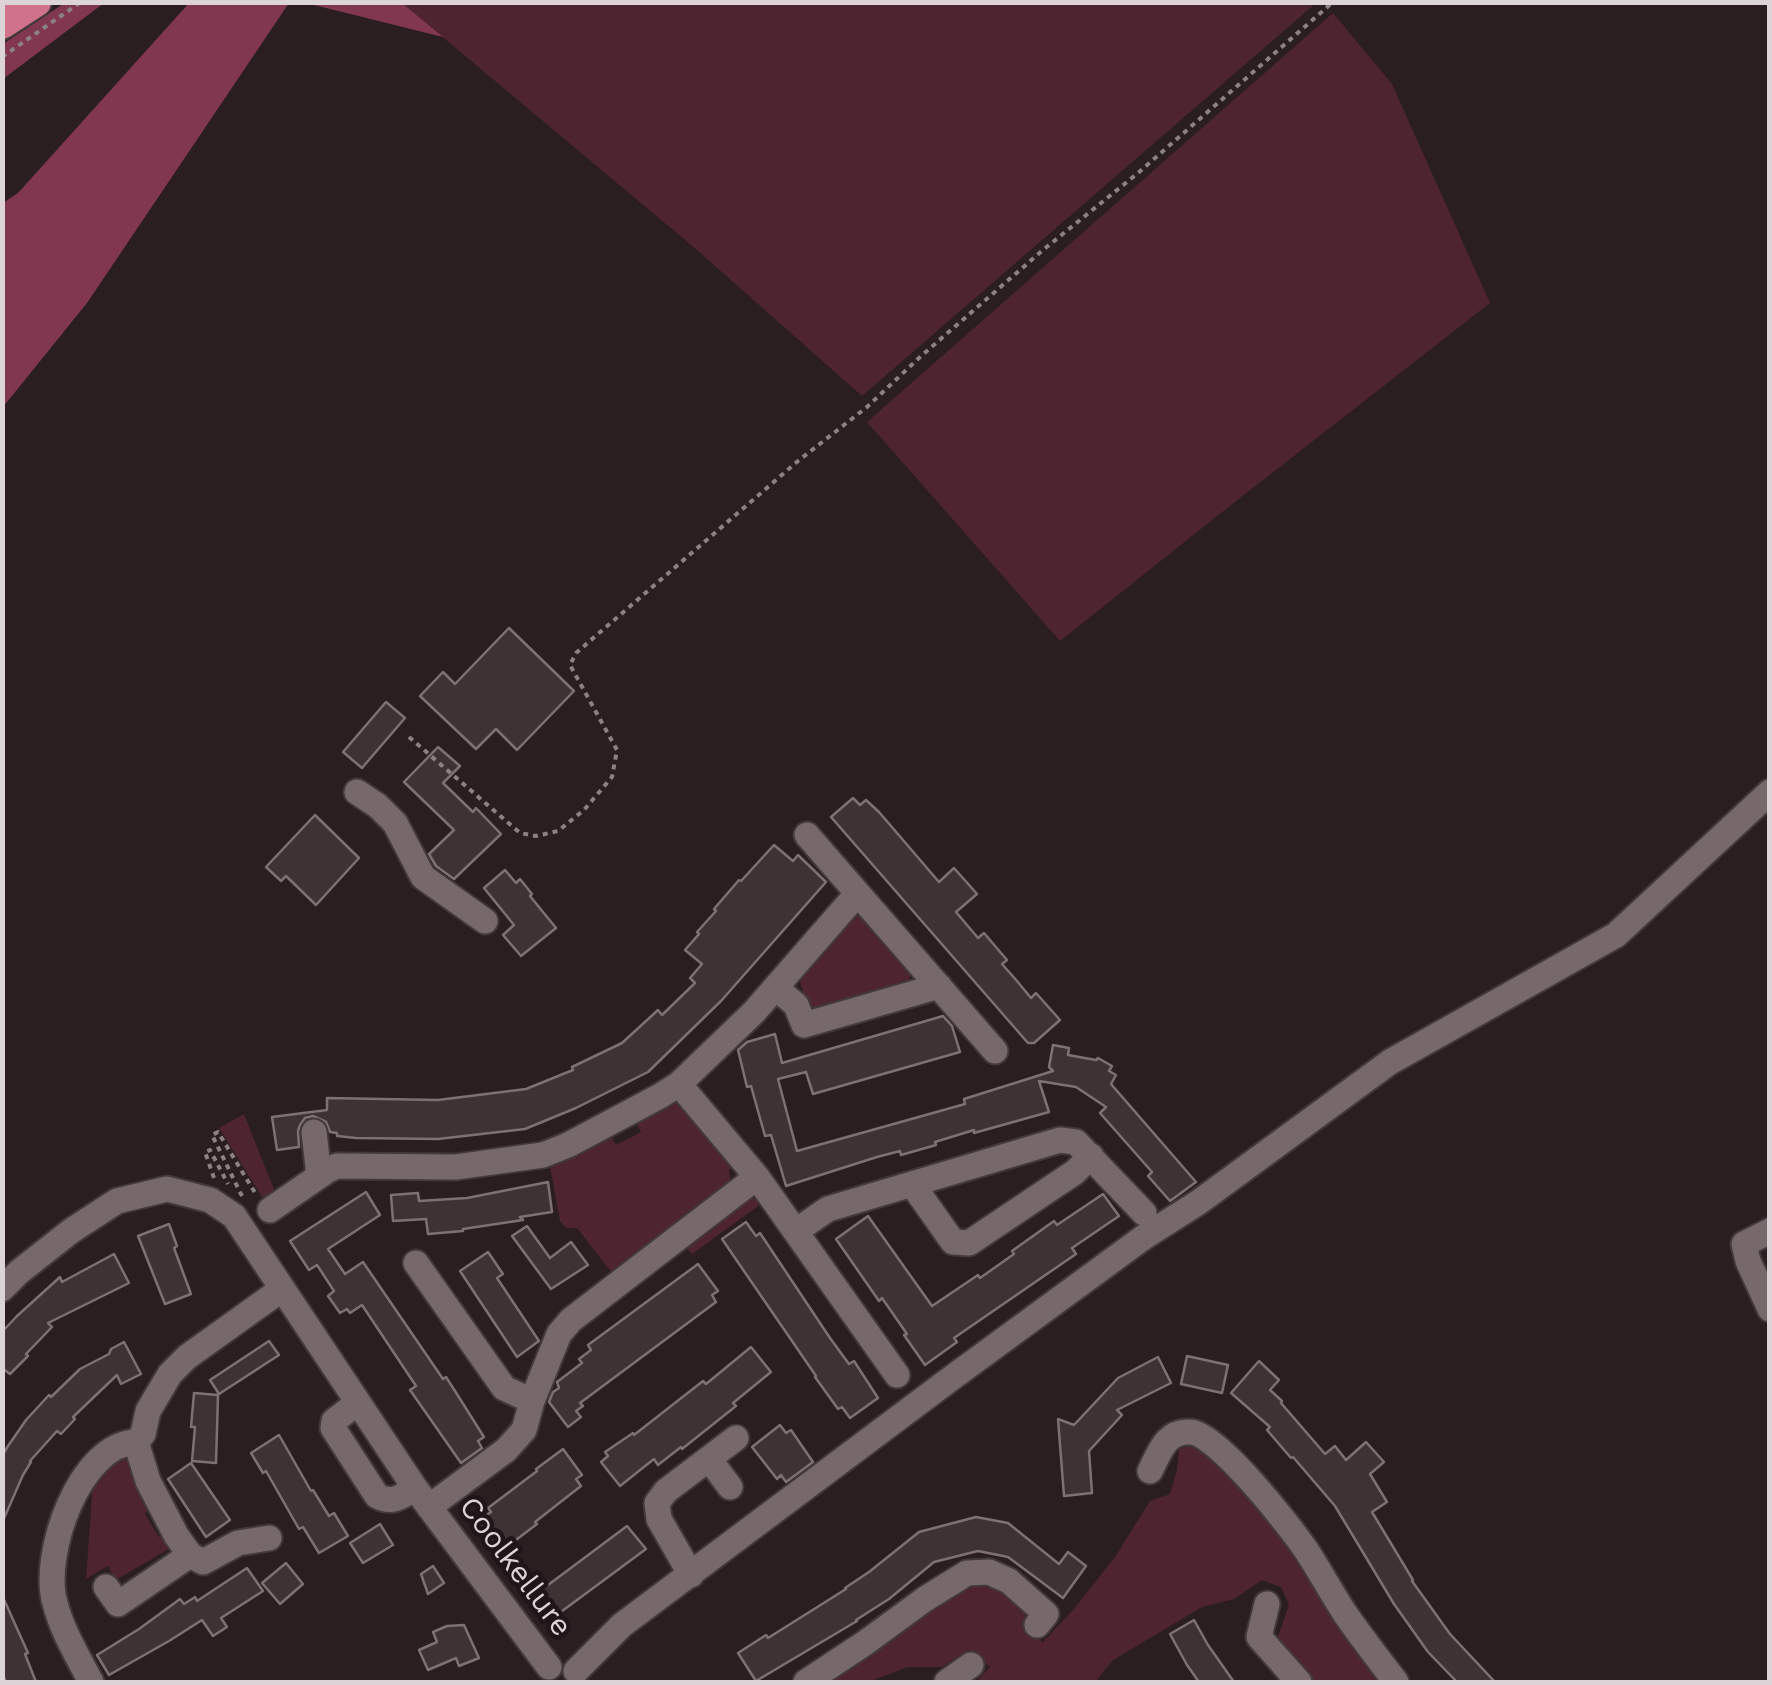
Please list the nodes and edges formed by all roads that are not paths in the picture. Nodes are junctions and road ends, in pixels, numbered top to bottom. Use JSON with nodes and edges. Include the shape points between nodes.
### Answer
{"nodes":[{"id":1,"x":36,"y":2,"type":"edge"},
{"id":2,"x":2,"y":24,"type":"edge"},
{"id":3,"x":357,"y":792,"type":"dead end"},
{"id":4,"x":1770,"y":792,"type":"edge"},
{"id":5,"x":806,"y":835,"type":"dead end"},
{"id":6,"x":857,"y":894,"type":"junction"},
{"id":7,"x":486,"y":921,"type":"dead end"},
{"id":8,"x":939,"y":986,"type":"junction"},
{"id":9,"x":776,"y":988,"type":"junction"},
{"id":10,"x":995,"y":1051,"type":"dead end"},
{"id":11,"x":679,"y":1084,"type":"junction"},
{"id":12,"x":314,"y":1132,"type":"dead end"},
{"id":13,"x":1091,"y":1156,"type":"junction"},
{"id":14,"x":319,"y":1176,"type":"junction"},
{"id":15,"x":757,"y":1177,"type":"junction"},
{"id":16,"x":912,"y":1184,"type":"junction"},
{"id":17,"x":266,"y":1207,"type":"road end"},
{"id":18,"x":1144,"y":1214,"type":"dead end"},
{"id":19,"x":796,"y":1230,"type":"junction"},
{"id":20,"x":1770,"y":1231,"type":"edge"},
{"id":21,"x":416,"y":1263,"type":"dead end"},
{"id":22,"x":2,"y":1289,"type":"edge"},
{"id":23,"x":282,"y":1289,"type":"junction"},
{"id":24,"x":1770,"y":1309,"type":"edge"},
{"id":25,"x":897,"y":1375,"type":"dead end"},
{"id":26,"x":532,"y":1401,"type":"junction"},
{"id":27,"x":357,"y":1403,"type":"junction"},
{"id":28,"x":736,"y":1438,"type":"dead end"},
{"id":29,"x":136,"y":1442,"type":"junction"},
{"id":30,"x":708,"y":1459,"type":"junction"},
{"id":31,"x":1150,"y":1472,"type":"dead end"},
{"id":32,"x":730,"y":1487,"type":"dead end"},
{"id":33,"x":422,"y":1497,"type":"junction"},
{"id":34,"x":269,"y":1538,"type":"dead end"},
{"id":35,"x":190,"y":1555,"type":"junction"},
{"id":36,"x":691,"y":1576,"type":"junction"},
{"id":37,"x":106,"y":1588,"type":"dead end"},
{"id":38,"x":1267,"y":1604,"type":"dead end"},
{"id":39,"x":1037,"y":1625,"type":"dead end"},
{"id":40,"x":971,"y":1665,"type":"dead end"},
{"id":41,"x":544,"y":1675,"type":"edge"},
{"id":42,"x":578,"y":1677,"type":"edge"},
{"id":43,"x":91,"y":1682,"type":"edge"},
{"id":44,"x":806,"y":1682,"type":"edge"},
{"id":45,"x":947,"y":1682,"type":"edge"},
{"id":46,"x":1299,"y":1682,"type":"edge"},
{"id":47,"x":1396,"y":1682,"type":"edge"}],
"edges":[{"from":1,"to":2,"type":"highway"},
{"from":3,"to":7,"type":"street","via":[[395,824],[423,877]]},
{"from":4,"to":36,"type":"street","via":[[1616,934],[1390,1062]]},
{"from":5,"to":6,"type":"street"},
{"from":6,"to":8,"type":"street"},
{"from":6,"to":9,"type":"street"},
{"from":8,"to":9,"type":"street","via":[[804,1024],[796,1005]]},
{"from":8,"to":10,"type":"street"},
{"from":9,"to":11,"type":"street"},
{"from":11,"to":14,"type":"street","via":[[543,1155],[456,1167],[342,1166]]},
{"from":11,"to":15,"type":"street"},
{"from":12,"to":14,"type":"street"},
{"from":13,"to":16,"type":"street","via":[[1076,1142],[1060,1140]]},
{"from":13,"to":16,"type":"street","via":[[968,1242],[953,1242]]},
{"from":13,"to":18,"type":"street"},
{"from":14,"to":17,"type":"street"},
{"from":15,"to":19,"type":"street"},
{"from":15,"to":26,"type":"street","name":"Coolkellure","via":[[570,1320]]},
{"from":16,"to":19,"type":"street","via":[[828,1209]]},
{"from":19,"to":25,"type":"street"},
{"from":20,"to":24,"type":"street","via":[[1744,1244]]},
{"from":21,"to":26,"type":"street","via":[[504,1388]]},
{"from":22,"to":23,"type":"street","name":"Coolkellure","via":[[70,1230],[118,1201],[167,1189],[210,1200],[234,1216]]},
{"from":23,"to":27,"type":"street","name":"Coolkellure"},
{"from":23,"to":29,"type":"street","via":[[170,1374]]},
{"from":26,"to":33,"type":"street","name":"Coolkellure","via":[[524,1430],[509,1446]]},
{"from":27,"to":33,"type":"street","name":"Coolkellure"},
{"from":27,"to":33,"type":"street","name":"Coolkellure","via":[[333,1428],[377,1496]]},
{"from":28,"to":30,"type":"street"},
{"from":29,"to":35,"type":"street","via":[[148,1480]]},
{"from":29,"to":43,"type":"street","via":[[115,1448],[78,1486],[55,1551],[54,1601]]},
{"from":30,"to":32,"type":"street"},
{"from":30,"to":36,"type":"street","via":[[657,1504],[659,1520]]},
{"from":31,"to":47,"type":"street","via":[[1167,1438],[1178,1433],[1194,1431],[1215,1444],[1291,1529]]},
{"from":33,"to":41,"type":"street","name":"Coolkellure"},
{"from":34,"to":35,"type":"street","via":[[238,1542],[203,1562]]},
{"from":35,"to":37,"type":"street","via":[[118,1604]]},
{"from":36,"to":42,"type":"street","via":[[622,1625]]},
{"from":38,"to":46,"type":"street","via":[[1258,1637]]},
{"from":39,"to":44,"type":"street","via":[[1046,1614],[1010,1580],[967,1573]]},
{"from":40,"to":45,"type":"street"},
{"from":41,"to":42,"type":"street","via":[[560,1663]]}]}
